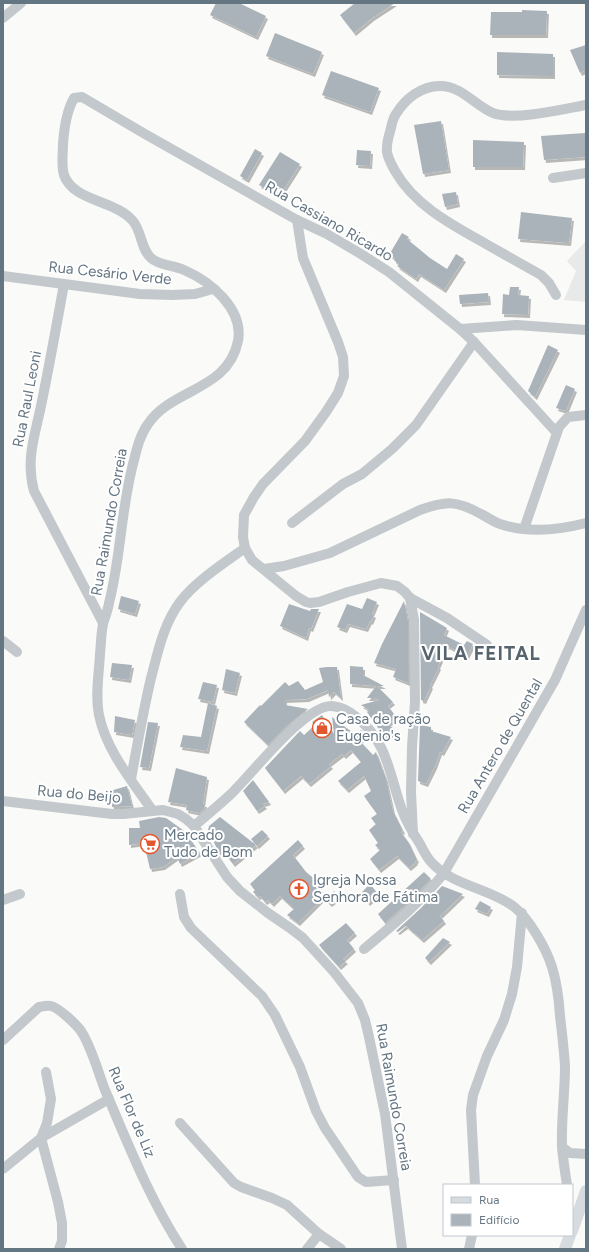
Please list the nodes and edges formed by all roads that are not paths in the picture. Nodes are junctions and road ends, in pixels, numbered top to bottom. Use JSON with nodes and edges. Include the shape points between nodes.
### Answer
{"nodes":[{"id":1,"x":21,"y":3,"type":"edge"},
{"id":2,"x":3,"y":18,"type":"edge"},
{"id":3,"x":95,"y":104,"type":"joint"},
{"id":4,"x":586,"y":105,"type":"edge"},
{"id":5,"x":586,"y":172,"type":"edge"},
{"id":6,"x":553,"y":178,"type":"dead end"},
{"id":7,"x":297,"y":220,"type":"junction"},
{"id":8,"x":3,"y":276,"type":"edge"},
{"id":9,"x":64,"y":284,"type":"junction"},
{"id":10,"x":213,"y":289,"type":"junction"},
{"id":11,"x":556,"y":295,"type":"dead end"},
{"id":12,"x":460,"y":329,"type":"junction"},
{"id":13,"x":586,"y":330,"type":"edge"},
{"id":14,"x":474,"y":342,"type":"junction"},
{"id":15,"x":586,"y":415,"type":"edge"},
{"id":16,"x":556,"y":432,"type":"junction"},
{"id":17,"x":292,"y":523,"type":"dead end"},
{"id":18,"x":586,"y":523,"type":"edge"},
{"id":19,"x":524,"y":529,"type":"junction"},
{"id":20,"x":245,"y":548,"type":"junction"},
{"id":21,"x":264,"y":569,"type":"junction"},
{"id":22,"x":410,"y":598,"type":"junction"},
{"id":23,"x":586,"y":610,"type":"edge"},
{"id":24,"x":103,"y":623,"type":"junction"},
{"id":25,"x":3,"y":641,"type":"edge"},
{"id":26,"x":487,"y":645,"type":"dead end"},
{"id":27,"x":17,"y":652,"type":"dead end"},
{"id":28,"x":131,"y":779,"type":"junction"},
{"id":29,"x":3,"y":801,"type":"edge"},
{"id":30,"x":152,"y":810,"type":"junction"},
{"id":31,"x":194,"y":826,"type":"junction"},
{"id":32,"x":413,"y":834,"type":"junction"},
{"id":33,"x":444,"y":872,"type":"junction"},
{"id":34,"x":20,"y":894,"type":"dead end"},
{"id":35,"x":180,"y":894,"type":"dead end"},
{"id":36,"x":3,"y":900,"type":"edge"},
{"id":37,"x":522,"y":913,"type":"junction"},
{"id":38,"x":364,"y":949,"type":"dead end"},
{"id":39,"x":3,"y":1040,"type":"edge"},
{"id":40,"x":46,"y":1072,"type":"dead end"},
{"id":41,"x":109,"y":1100,"type":"junction"},
{"id":42,"x":180,"y":1122,"type":"dead end"},
{"id":43,"x":41,"y":1138,"type":"junction"},
{"id":44,"x":562,"y":1147,"type":"junction"},
{"id":45,"x":586,"y":1154,"type":"edge"},
{"id":46,"x":3,"y":1169,"type":"edge"},
{"id":47,"x":394,"y":1180,"type":"junction"},
{"id":48,"x":475,"y":1184,"type":"edge"},
{"id":49,"x":567,"y":1184,"type":"edge"},
{"id":50,"x":586,"y":1191,"type":"edge"},
{"id":51,"x":573,"y":1228,"type":"edge"},
{"id":52,"x":319,"y":1234,"type":"junction"},
{"id":53,"x":472,"y":1236,"type":"edge"},
{"id":54,"x":570,"y":1236,"type":"edge"},
{"id":55,"x":59,"y":1249,"type":"edge"},
{"id":56,"x":182,"y":1249,"type":"edge"},
{"id":57,"x":307,"y":1249,"type":"edge"},
{"id":58,"x":341,"y":1249,"type":"edge"},
{"id":59,"x":402,"y":1249,"type":"edge"},
{"id":60,"x":469,"y":1249,"type":"edge"},
{"id":61,"x":566,"y":1249,"type":"edge"}],
"edges":[{"from":1,"to":2,"type":"street"},
{"from":3,"to":7,"type":"street","name":"Rua Cassiano Ricardo"},
{"from":3,"to":10,"type":"street","name":"Rua Raimundo Correia","via":[[82,97],[74,98],[69,106],[62,162],[64,175],[75,189],[86,197],[116,207],[130,218],[138,228],[147,253],[154,260],[181,268]]},
{"from":4,"to":11,"type":"street","via":[[543,113],[501,115],[493,113],[453,88],[439,86],[413,94],[406,100],[394,117],[386,144],[387,153],[397,175],[413,195],[446,222],[541,275],[549,282]]},
{"from":5,"to":6,"type":"street"},
{"from":7,"to":12,"type":"street","name":"Rua Cassiano Ricardo","via":[[327,234],[389,272]]},
{"from":7,"to":20,"type":"street","via":[[303,258],[338,342],[343,357],[344,376],[338,393],[305,441],[263,484],[254,497],[244,515]]},
{"from":8,"to":9,"type":"street","name":"Rua Cesário Verde"},
{"from":9,"to":10,"type":"street","name":"Rua Cesário Verde","via":[[126,293],[172,295],[195,294]]},
{"from":9,"to":24,"type":"street","name":"Rua Raul Leoni","via":[[41,411],[30,453],[30,478],[34,491]]},
{"from":10,"to":24,"type":"street","name":"Rua Raimundo Correia","via":[[227,302],[235,316],[239,327],[237,348],[229,363],[216,377],[164,407],[144,430],[138,443],[127,488],[114,580]]},
{"from":12,"to":13,"type":"street","via":[[517,325]]},
{"from":12,"to":14,"type":"street","name":"Rua Cassiano Ricardo"},
{"from":14,"to":16,"type":"street","name":"Rua Cassiano Ricardo"},
{"from":14,"to":17,"type":"street","via":[[416,425],[392,449],[362,474],[343,484]]},
{"from":15,"to":16,"type":"street","via":[[568,417]]},
{"from":16,"to":19,"type":"street"},
{"from":18,"to":19,"type":"street","via":[[556,529]]},
{"from":19,"to":21,"type":"street","via":[[499,524],[449,502],[420,510],[330,552],[284,566]]},
{"from":20,"to":21,"type":"street","via":[[252,560]]},
{"from":20,"to":28,"type":"street","via":[[180,602],[169,620],[159,644]]},
{"from":21,"to":22,"type":"street","via":[[296,596],[310,603],[382,583],[397,586]]},
{"from":22,"to":26,"type":"street","via":[[447,618]]},
{"from":22,"to":32,"type":"street","via":[[414,620],[411,792]]},
{"from":23,"to":33,"type":"street","name":"Rua Antero de Quental","via":[[555,680]]},
{"from":24,"to":28,"type":"street","name":"Rua Raimundo Correia","via":[[97,690],[99,717],[105,736]]},
{"from":25,"to":27,"type":"street"},
{"from":28,"to":30,"type":"street","name":"Rua Raimundo Correia"},
{"from":29,"to":30,"type":"street","name":"Rua do Beijo","via":[[112,814]]},
{"from":30,"to":31,"type":"street","name":"Rua do Beijo","via":[[178,814]]},
{"from":31,"to":32,"type":"street","via":[[233,792],[286,735],[318,710],[332,706],[351,713],[366,724],[376,737],[385,754],[401,809]]},
{"from":31,"to":47,"type":"street","name":"Rua Raimundo Correia","via":[[227,877],[254,903],[303,938],[358,1003],[365,1020],[385,1114]]},
{"from":32,"to":33,"type":"street","via":[[432,863]]},
{"from":33,"to":37,"type":"street","via":[[454,880],[512,905]]},
{"from":33,"to":38,"type":"street","name":"Rua Antero de Quental","via":[[422,899]]},
{"from":34,"to":36,"type":"street"},
{"from":35,"to":47,"type":"street","via":[[184,917],[191,928],[262,996],[275,1015],[325,1128],[358,1177],[366,1182]]},
{"from":37,"to":44,"type":"street","via":[[552,966],[557,986],[565,1064]]},
{"from":37,"to":48,"type":"street","via":[[512,994],[473,1095],[471,1110]]},
{"from":39,"to":41,"type":"street","name":"Rua Flor de Liz","via":[[39,1007],[46,1005],[56,1008],[80,1029],[86,1039]]},
{"from":40,"to":43,"type":"street","via":[[51,1100]]},
{"from":41,"to":43,"type":"street"},
{"from":41,"to":56,"type":"street","name":"Rua Flor de Liz","via":[[160,1210]]},
{"from":42,"to":52,"type":"street","via":[[234,1183],[286,1205]]},
{"from":43,"to":46,"type":"street"},
{"from":43,"to":55,"type":"street","via":[[62,1223],[62,1241]]},
{"from":44,"to":45,"type":"street","via":[[570,1153]]},
{"from":44,"to":49,"type":"street"},
{"from":47,"to":59,"type":"street","name":"Rua Raimundo Correia"},
{"from":50,"to":51,"type":"main road"},
{"from":52,"to":57,"type":"street"},
{"from":52,"to":58,"type":"street"},
{"from":53,"to":60,"type":"street"},
{"from":54,"to":61,"type":"main road"}]}
